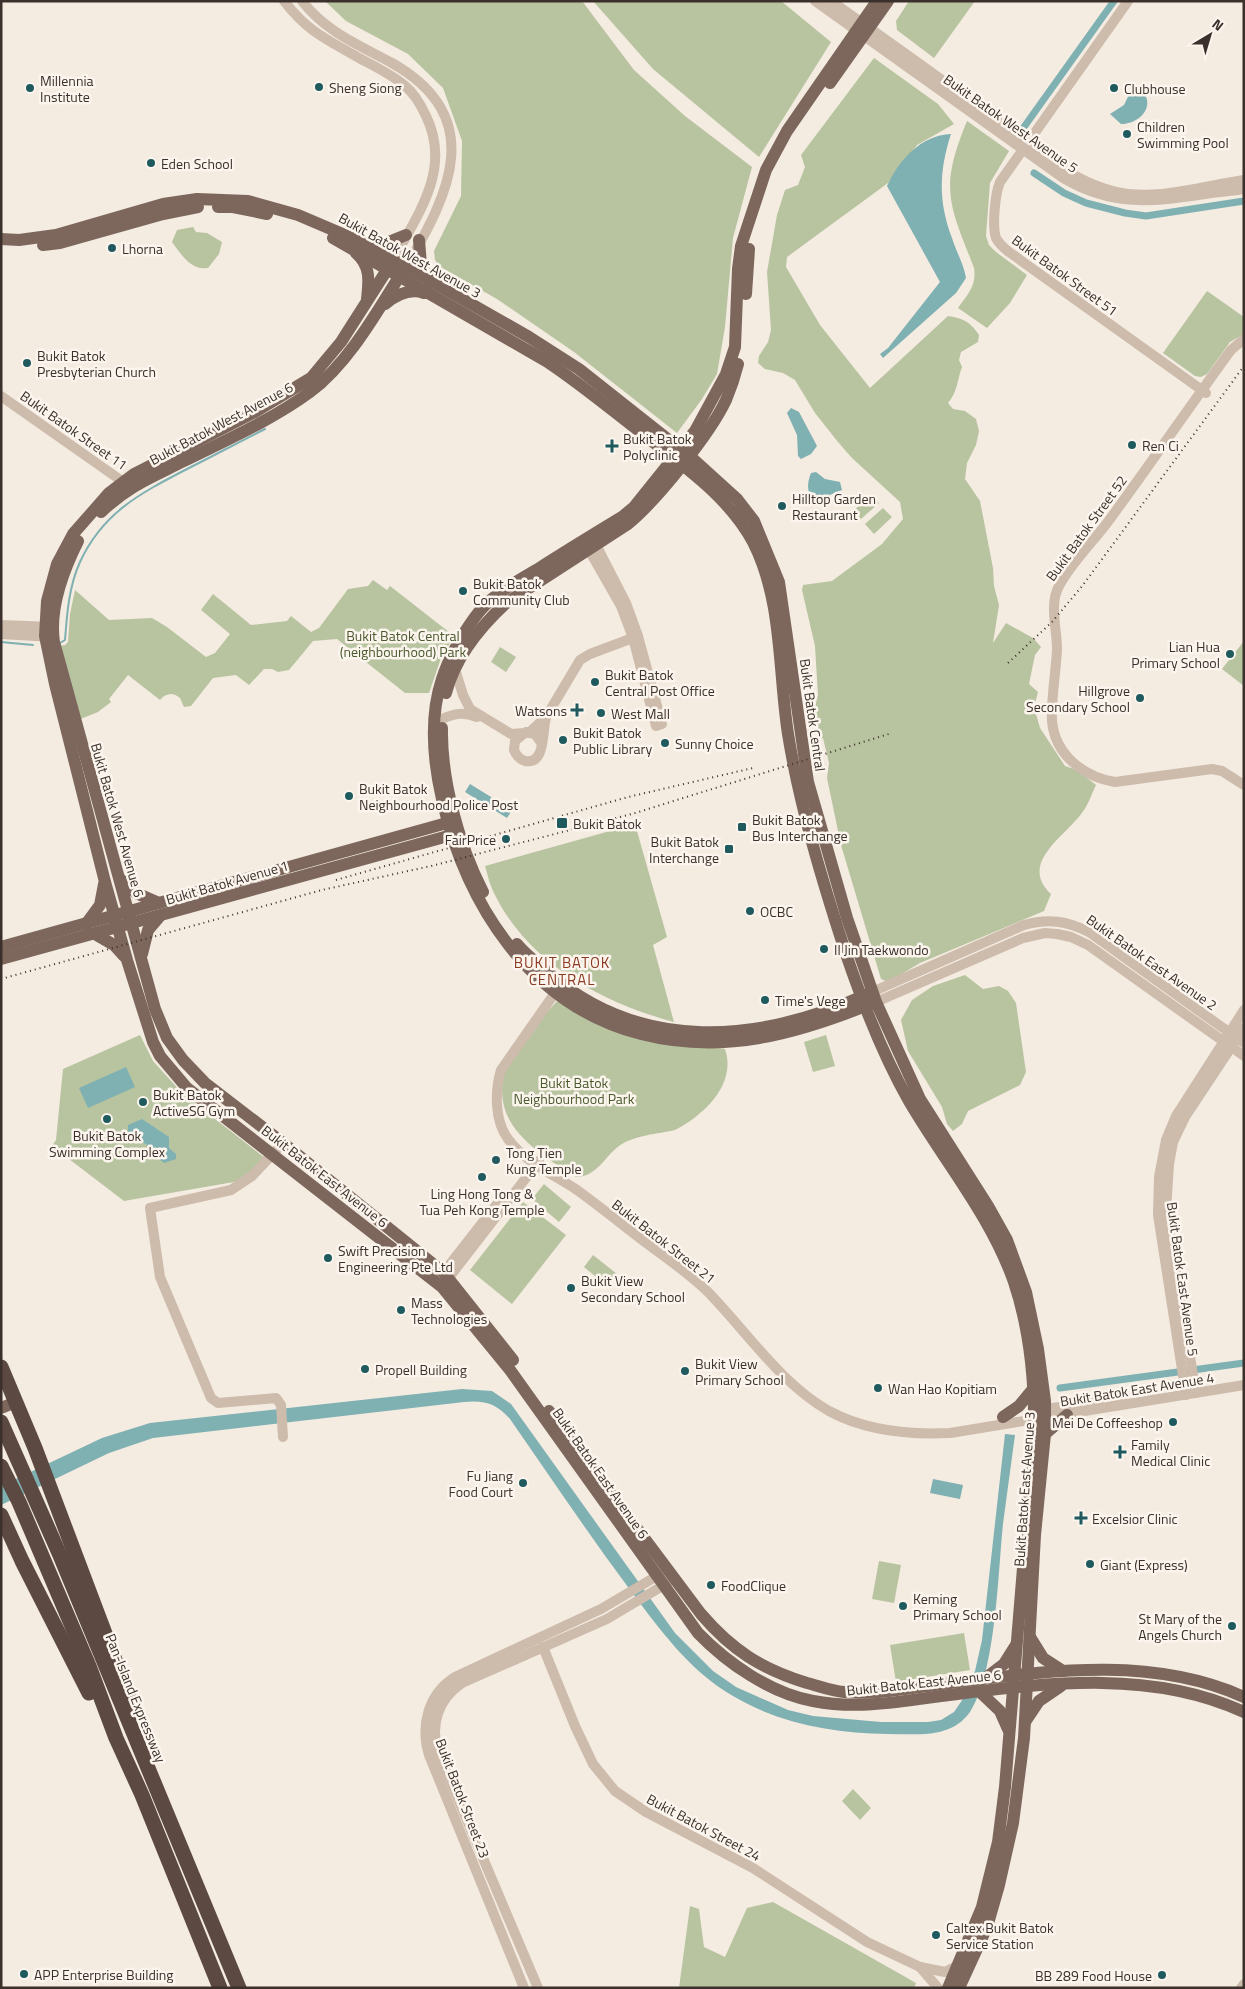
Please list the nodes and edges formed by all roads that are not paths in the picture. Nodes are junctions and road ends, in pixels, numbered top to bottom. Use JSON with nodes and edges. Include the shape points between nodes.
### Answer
{"nodes":[{"id":1,"x":284,"y":1,"type":"edge"},
{"id":2,"x":302,"y":1,"type":"edge"},
{"id":3,"x":815,"y":1,"type":"edge"},
{"id":4,"x":831,"y":1,"type":"edge"},
{"id":5,"x":877,"y":1,"type":"edge"},
{"id":6,"x":888,"y":1,"type":"edge"},
{"id":7,"x":1130,"y":2,"type":"edge"},
{"id":8,"x":862,"y":29,"type":"junction"},
{"id":9,"x":1024,"y":146,"type":"junction"},
{"id":10,"x":1244,"y":180,"type":"edge"},
{"id":11,"x":1244,"y":189,"type":"edge"},
{"id":12,"x":406,"y":235,"type":"junction"},
{"id":13,"x":1,"y":239,"type":"edge"},
{"id":14,"x":420,"y":240,"type":"junction"},
{"id":15,"x":366,"y":244,"type":"junction"},
{"id":16,"x":349,"y":246,"type":"junction"},
{"id":17,"x":1,"y":248,"type":"edge"},
{"id":18,"x":390,"y":265,"type":"junction"},
{"id":19,"x":402,"y":272,"type":"junction"},
{"id":20,"x":430,"y":282,"type":"junction"},
{"id":21,"x":431,"y":295,"type":"junction"},
{"id":22,"x":366,"y":303,"type":"junction"},
{"id":23,"x":379,"y":309,"type":"junction"},
{"id":24,"x":1244,"y":339,"type":"edge"},
{"id":25,"x":1244,"y":345,"type":"edge"},
{"id":26,"x":1204,"y":392,"type":"junction"},
{"id":27,"x":1,"y":396,"type":"edge"},
{"id":28,"x":681,"y":457,"type":"junction"},
{"id":29,"x":126,"y":485,"type":"junction"},
{"id":30,"x":589,"y":542,"type":"junction"},
{"id":31,"x":1,"y":625,"type":"edge"},
{"id":32,"x":49,"y":632,"type":"junction"},
{"id":33,"x":1,"y":634,"type":"edge"},
{"id":34,"x":636,"y":641,"type":"junction"},
{"id":35,"x":455,"y":669,"type":"junction"},
{"id":36,"x":546,"y":717,"type":"junction"},
{"id":37,"x":442,"y":719,"type":"junction"},
{"id":38,"x":659,"y":725,"type":"dead end"},
{"id":39,"x":527,"y":732,"type":"junction"},
{"id":40,"x":542,"y":744,"type":"junction"},
{"id":41,"x":514,"y":750,"type":"junction"},
{"id":42,"x":1244,"y":778,"type":"edge"},
{"id":43,"x":1244,"y":785,"type":"edge"},
{"id":44,"x":454,"y":828,"type":"junction"},
{"id":45,"x":117,"y":875,"type":"junction"},
{"id":46,"x":105,"y":882,"type":"junction"},
{"id":47,"x":159,"y":903,"type":"junction"},
{"id":48,"x":128,"y":911,"type":"junction"},
{"id":49,"x":115,"y":915,"type":"junction"},
{"id":50,"x":160,"y":916,"type":"junction"},
{"id":51,"x":86,"y":924,"type":"junction"},
{"id":52,"x":132,"y":924,"type":"junction"},
{"id":53,"x":119,"y":928,"type":"junction"},
{"id":54,"x":95,"y":934,"type":"junction"},
{"id":55,"x":1,"y":947,"type":"edge"},
{"id":56,"x":1,"y":959,"type":"edge"},
{"id":57,"x":127,"y":960,"type":"junction"},
{"id":58,"x":142,"y":964,"type":"junction"},
{"id":59,"x":560,"y":989,"type":"junction"},
{"id":60,"x":869,"y":999,"type":"junction"},
{"id":61,"x":1244,"y":1010,"type":"edge"},
{"id":62,"x":1244,"y":1028,"type":"edge"},
{"id":63,"x":1236,"y":1038,"type":"edge"},
{"id":64,"x":1226,"y":1044,"type":"junction"},
{"id":65,"x":1244,"y":1056,"type":"edge"},
{"id":66,"x":283,"y":1143,"type":"junction"},
{"id":67,"x":273,"y":1155,"type":"junction"},
{"id":68,"x":535,"y":1161,"type":"junction"},
{"id":69,"x":443,"y":1280,"type":"junction"},
{"id":70,"x":1,"y":1368,"type":"edge"},
{"id":71,"x":1244,"y":1379,"type":"edge"},
{"id":72,"x":1244,"y":1385,"type":"edge"},
{"id":73,"x":1190,"y":1387,"type":"junction"},
{"id":74,"x":1033,"y":1389,"type":"junction"},
{"id":75,"x":10,"y":1396,"type":"edge"},
{"id":76,"x":1,"y":1408,"type":"edge"},
{"id":77,"x":1040,"y":1413,"type":"junction"},
{"id":78,"x":1067,"y":1414,"type":"junction"},
{"id":79,"x":1002,"y":1417,"type":"junction"},
{"id":80,"x":1,"y":1422,"type":"edge"},
{"id":81,"x":1045,"y":1434,"type":"junction"},
{"id":82,"x":282,"y":1437,"type":"dead end"},
{"id":83,"x":4,"y":1472,"type":"edge"},
{"id":84,"x":1,"y":1515,"type":"edge"},
{"id":85,"x":665,"y":1578,"type":"junction"},
{"id":86,"x":1024,"y":1636,"type":"junction"},
{"id":87,"x":543,"y":1647,"type":"junction"},
{"id":88,"x":1063,"y":1671,"type":"junction"},
{"id":89,"x":979,"y":1679,"type":"junction"},
{"id":90,"x":1020,"y":1681,"type":"junction"},
{"id":91,"x":1063,"y":1684,"type":"junction"},
{"id":92,"x":975,"y":1693,"type":"junction"},
{"id":93,"x":1244,"y":1698,"type":"edge"},
{"id":94,"x":1244,"y":1712,"type":"edge"},
{"id":95,"x":1024,"y":1723,"type":"junction"},
{"id":96,"x":1009,"y":1732,"type":"junction"},
{"id":97,"x":116,"y":1738,"type":"junction"},
{"id":98,"x":176,"y":1838,"type":"junction"},
{"id":99,"x":958,"y":1965,"type":"junction"},
{"id":100,"x":920,"y":1967,"type":"junction"},
{"id":101,"x":1244,"y":1984,"type":"edge"},
{"id":102,"x":220,"y":1988,"type":"edge"},
{"id":103,"x":238,"y":1988,"type":"edge"},
{"id":104,"x":524,"y":1988,"type":"edge"},
{"id":105,"x":538,"y":1988,"type":"edge"},
{"id":106,"x":938,"y":1988,"type":"edge"},
{"id":107,"x":948,"y":1988,"type":"edge"},
{"id":108,"x":959,"y":1988,"type":"edge"},
{"id":109,"x":1241,"y":1988,"type":"edge"}],
"edges":[{"from":1,"to":12,"type":"street","name":"Bukit Batok West Avenue 6","via":[[313,33],[405,86],[423,110],[435,141],[434,176]]},
{"from":2,"to":14,"type":"street","name":"Bukit Batok West Avenue 6","via":[[340,35],[392,63],[419,82],[442,111],[451,141],[449,177],[438,208]]},
{"from":3,"to":8,"type":"street","name":"Bukit Batok West Avenue 5"},
{"from":4,"to":8,"type":"street","name":"Bukit Batok West Avenue 5"},
{"from":5,"to":8,"type":"main road"},
{"from":6,"to":8,"type":"main road"},
{"from":7,"to":9,"type":"street"},
{"from":8,"to":9,"type":"street","name":"Bukit Batok West Avenue 5"},
{"from":8,"to":28,"type":"main road","via":[[787,131],[766,170],[741,246],[735,347],[720,389]]},
{"from":9,"to":10,"type":"street","name":"Bukit Batok West Avenue 5","via":[[1075,176],[1114,192],[1160,193]]},
{"from":9,"to":11,"type":"street","name":"Bukit Batok West Avenue 5","via":[[1074,184],[1116,200],[1155,201]]},
{"from":9,"to":26,"type":"street","name":"Bukit Batok Street 51","via":[[996,192],[995,235],[999,243]]},
{"from":12,"to":15,"type":"main road"},
{"from":12,"to":18,"type":"street","name":"Bukit Batok West Avenue 6"},
{"from":13,"to":15,"type":"main road","name":"Bukit Batok West Avenue 3","via":[[56,235],[163,204],[220,198],[275,208]]},
{"from":14,"to":19,"type":"street","name":"Bukit Batok West Avenue 6"},
{"from":14,"to":20,"type":"main road","via":[[421,265]]},
{"from":15,"to":18,"type":"main road","name":"Bukit Batok West Avenue 3"},
{"from":16,"to":17,"type":"main road","name":"Bukit Batok West Avenue 3","via":[[317,230],[276,216],[233,208],[199,207],[60,244]]},
{"from":16,"to":18,"type":"main road","name":"Bukit Batok West Avenue 3"},
{"from":16,"to":22,"type":"main road","via":[[362,258],[368,270]]},
{"from":18,"to":19,"type":"main road","name":"Bukit Batok West Avenue 3"},
{"from":18,"to":22,"type":"main road","name":"Bukit Batok West Avenue 6"},
{"from":19,"to":20,"type":"main road","name":"Bukit Batok West Avenue 3"},
{"from":19,"to":21,"type":"main road","name":"Bukit Batok West Avenue 3"},
{"from":19,"to":23,"type":"main road","name":"Bukit Batok West Avenue 6"},
{"from":20,"to":28,"type":"main road","name":"Bukit Batok West Avenue 3","via":[[566,360]]},
{"from":21,"to":23,"type":"main road","via":[[416,290],[401,294]]},
{"from":21,"to":28,"type":"main road","name":"Bukit Batok West Avenue 3","via":[[546,360]]},
{"from":22,"to":29,"type":"main road","name":"Bukit Batok West Avenue 6","via":[[336,350],[311,378],[253,413],[166,457]]},
{"from":23,"to":29,"type":"main road","name":"Bukit Batok West Avenue 6","via":[[338,364],[312,391],[266,419]]},
{"from":24,"to":26,"type":"street","name":"Bukit Batok Street 52","via":[[1231,350]]},
{"from":25,"to":26,"type":"street","name":"Bukit Batok Street 52"},
{"from":26,"to":42,"type":"street","name":"Bukit Batok Street 52","via":[[1060,595],[1058,721],[1070,752],[1101,775],[1115,777],[1212,764]]},
{"from":26,"to":43,"type":"street","name":"Bukit Batok Street 52","via":[[1060,584],[1056,593],[1052,722],[1057,739],[1075,765],[1100,780],[1115,782],[1212,769],[1222,771]]},
{"from":27,"to":29,"type":"street","name":"Bukit Batok Street 11"},
{"from":28,"to":30,"type":"main road","via":[[634,508]]},
{"from":28,"to":60,"type":"main road","name":"Bukit Batok Central","via":[[738,518],[753,542],[770,585],[788,733],[797,778],[830,903]]},
{"from":29,"to":32,"type":"main road","name":"Bukit Batok West Avenue 6","via":[[94,508],[62,553],[47,601]]},
{"from":30,"to":34,"type":"street","via":[[626,603]]},
{"from":30,"to":35,"type":"main road","via":[[489,619]]},
{"from":30,"to":44,"type":"main road","via":[[502,590],[482,608],[449,660],[439,690],[434,738],[437,776]]},
{"from":31,"to":32,"type":"street"},
{"from":32,"to":33,"type":"street"},
{"from":32,"to":45,"type":"main road","name":"Bukit Batok West Avenue 6"},
{"from":32,"to":46,"type":"main road","name":"Bukit Batok West Avenue 6","via":[[66,730]]},
{"from":34,"to":36,"type":"street","via":[[590,654],[576,664]]},
{"from":34,"to":38,"type":"street"},
{"from":35,"to":37,"type":"main road","via":[[446,692]]},
{"from":35,"to":39,"type":"street","via":[[462,695],[470,709],[511,734]]},
{"from":36,"to":39,"type":"street"},
{"from":36,"to":40,"type":"street"},
{"from":37,"to":41,"type":"street","via":[[452,714],[467,713],[507,736]]},
{"from":37,"to":44,"type":"main road","via":[[444,764]]},
{"from":39,"to":40,"type":"street","via":[[535,734]]},
{"from":39,"to":41,"type":"street","via":[[517,737]]},
{"from":40,"to":41,"type":"street","via":[[538,756],[530,761],[520,758]]},
{"from":44,"to":47,"type":"main road","name":"Bukit Batok Avenue 1"},
{"from":44,"to":50,"type":"main road","name":"Bukit Batok Avenue 1"},
{"from":44,"to":59,"type":"main road","via":[[468,880],[490,920],[530,970]]},
{"from":45,"to":47,"type":"main road","via":[[130,889]]},
{"from":45,"to":48,"type":"main road","name":"Bukit Batok West Avenue 6"},
{"from":46,"to":49,"type":"main road","name":"Bukit Batok West Avenue 6"},
{"from":46,"to":51,"type":"main road","via":[[100,905]]},
{"from":47,"to":48,"type":"main road","name":"Bukit Batok Avenue 1"},
{"from":48,"to":49,"type":"main road","name":"Bukit Batok Avenue 1"},
{"from":48,"to":52,"type":"main road","name":"Bukit Batok East Avenue 6"},
{"from":49,"to":51,"type":"main road","name":"Bukit Batok Avenue 1"},
{"from":49,"to":53,"type":"main road","name":"Bukit Batok East Avenue 6"},
{"from":50,"to":52,"type":"main road","name":"Bukit Batok Avenue 1"},
{"from":50,"to":58,"type":"main road","via":[[146,935]]},
{"from":51,"to":55,"type":"main road","name":"Bukit Batok Avenue 1"},
{"from":52,"to":53,"type":"main road","name":"Bukit Batok Avenue 1"},
{"from":52,"to":58,"type":"main road","name":"Bukit Batok East Avenue 6"},
{"from":53,"to":54,"type":"main road","name":"Bukit Batok Avenue 1"},
{"from":53,"to":57,"type":"main road","name":"Bukit Batok East Avenue 6"},
{"from":54,"to":56,"type":"main road","name":"Bukit Batok Avenue 1"},
{"from":54,"to":57,"type":"main road","via":[[114,945]]},
{"from":57,"to":67,"type":"main road","name":"Bukit Batok East Avenue 6","via":[[160,1056],[187,1088]]},
{"from":58,"to":66,"type":"main road","name":"Bukit Batok East Avenue 6","via":[[156,1013],[167,1038],[183,1060],[205,1084]]},
{"from":59,"to":60,"type":"main road","via":[[628,1020],[715,1034],[785,1023]]},
{"from":59,"to":68,"type":"street","name":"Bukit Batok Street 21","via":[[506,1072],[503,1084],[507,1123]]},
{"from":60,"to":63,"type":"street","name":"Bukit Batok East Avenue 2","via":[[1024,925],[1058,921],[1089,932]]},
{"from":60,"to":64,"type":"street","name":"Bukit Batok East Avenue 2","via":[[1023,938],[1057,934],[1088,945]]},
{"from":60,"to":74,"type":"main road","name":"Bukit Batok East Avenue 3","via":[[904,1093],[983,1218],[1014,1282],[1027,1340]]},
{"from":60,"to":77,"type":"main road","name":"Bukit Batok East Avenue 3","via":[[920,1099],[1007,1240],[1032,1317]]},
{"from":61,"to":63,"type":"street","name":"Bukit Batok East Avenue 5"},
{"from":62,"to":63,"type":"street","name":"Bukit Batok East Avenue 5"},
{"from":63,"to":64,"type":"street","name":"Bukit Batok East Avenue 5"},
{"from":64,"to":65,"type":"street","name":"Bukit Batok East Avenue 2"},
{"from":64,"to":73,"type":"street","name":"Bukit Batok East Avenue 5","via":[[1185,1117],[1169,1164],[1166,1210]]},
{"from":66,"to":67,"type":"street"},
{"from":66,"to":69,"type":"main road","name":"Bukit Batok East Avenue 6"},
{"from":67,"to":69,"type":"main road","name":"Bukit Batok East Avenue 6"},
{"from":67,"to":82,"type":"street","via":[[252,1176],[231,1190],[150,1208],[160,1277],[211,1398],[218,1403],[278,1399]]},
{"from":68,"to":69,"type":"street"},
{"from":68,"to":77,"type":"street","name":"Bukit Batok Street 21","via":[[707,1291],[782,1374],[830,1412],[876,1428],[920,1434],[950,1433]]},
{"from":68,"to":79,"type":"street","name":"Bukit Batok Street 21","via":[[581,1187],[711,1288],[785,1370],[832,1407],[877,1423],[919,1430],[950,1428]]},
{"from":69,"to":85,"type":"main road","name":"Bukit Batok East Avenue 6"},
{"from":70,"to":75,"type":"highway"},
{"from":71,"to":73,"type":"street","name":"Bukit Batok East Avenue 4"},
{"from":72,"to":73,"type":"street","name":"Bukit Batok East Avenue 4"},
{"from":73,"to":77,"type":"street","name":"Bukit Batok East Avenue 4"},
{"from":73,"to":78,"type":"street","name":"Bukit Batok East Avenue 4"},
{"from":74,"to":77,"type":"main road","name":"Bukit Batok East Avenue 3"},
{"from":74,"to":79,"type":"main road","via":[[1019,1406]]},
{"from":75,"to":76,"type":"main road"},
{"from":75,"to":98,"type":"highway","via":[[92,1595],[150,1754]]},
{"from":77,"to":78,"type":"street","name":"Bukit Batok East Avenue 4"},
{"from":77,"to":79,"type":"street","name":"Bukit Batok Street 21"},
{"from":77,"to":81,"type":"main road","name":"Bukit Batok East Avenue 3"},
{"from":77,"to":86,"type":"main road","name":"Bukit Batok East Avenue 3"},
{"from":78,"to":81,"type":"main road"},
{"from":80,"to":98,"type":"highway","name":"Pan-Island Expressway"},
{"from":81,"to":86,"type":"main road","name":"Bukit Batok East Avenue 3"},
{"from":83,"to":97,"type":"highway","via":[[89,1666]]},
{"from":84,"to":97,"type":"highway","via":[[104,1725]]},
{"from":85,"to":87,"type":"street","name":"Bukit Batok Street 23","via":[[636,1603]]},
{"from":85,"to":89,"type":"main road","name":"Bukit Batok East Avenue 6","via":[[719,1635],[740,1652],[759,1665],[796,1679],[844,1692],[883,1691]]},
{"from":85,"to":92,"type":"main road","name":"Bukit Batok East Avenue 6","via":[[698,1633],[716,1652],[771,1686],[798,1697],[847,1705]]},
{"from":85,"to":104,"type":"street","name":"Bukit Batok Street 23","via":[[642,1586],[455,1677],[438,1693],[428,1712],[425,1735],[429,1755]]},
{"from":86,"to":88,"type":"main road","via":[[1043,1658]]},
{"from":86,"to":89,"type":"main road","via":[[1004,1664]]},
{"from":86,"to":90,"type":"main road","name":"Bukit Batok East Avenue 3"},
{"from":87,"to":100,"type":"street","name":"Bukit Batok Street 24","via":[[574,1726],[593,1764],[615,1791],[646,1812],[754,1868],[867,1942]]},
{"from":87,"to":105,"type":"street","name":"Bukit Batok Street 23","via":[[458,1686],[439,1710],[434,1730],[438,1752]]},
{"from":88,"to":90,"type":"main road","name":"Bukit Batok East Avenue 6"},
{"from":88,"to":93,"type":"main road","name":"Bukit Batok East Avenue 6","via":[[1127,1669],[1184,1678]]},
{"from":89,"to":90,"type":"main road","name":"Bukit Batok East Avenue 6"},
{"from":90,"to":91,"type":"main road","name":"Bukit Batok East Avenue 6"},
{"from":90,"to":92,"type":"main road","name":"Bukit Batok East Avenue 6"},
{"from":90,"to":95,"type":"main road","name":"Bukit Batok East Avenue 3"},
{"from":90,"to":96,"type":"main road","name":"Bukit Batok East Avenue 3"},
{"from":91,"to":94,"type":"main road","name":"Bukit Batok East Avenue 6","via":[[1148,1684],[1188,1692]]},
{"from":91,"to":95,"type":"main road","via":[[1039,1701]]},
{"from":92,"to":96,"type":"main road","via":[[1000,1711]]},
{"from":95,"to":108,"type":"main road","name":"Bukit Batok East Avenue 3","via":[[1007,1852],[987,1927]]},
{"from":96,"to":99,"type":"main road","name":"Bukit Batok East Avenue 3","via":[[998,1842],[982,1907]]},
{"from":97,"to":102,"type":"highway"},
{"from":98,"to":103,"type":"highway","name":"Pan-Island Expressway"},
{"from":99,"to":100,"type":"street","name":"Bukit Batok Street 24","via":[[948,1972]]},
{"from":99,"to":107,"type":"main road","name":"Bukit Batok East Avenue 3"},
{"from":100,"to":106,"type":"street","name":"Bukit Batok Street 24"},
{"from":101,"to":109,"type":"street"}]}
